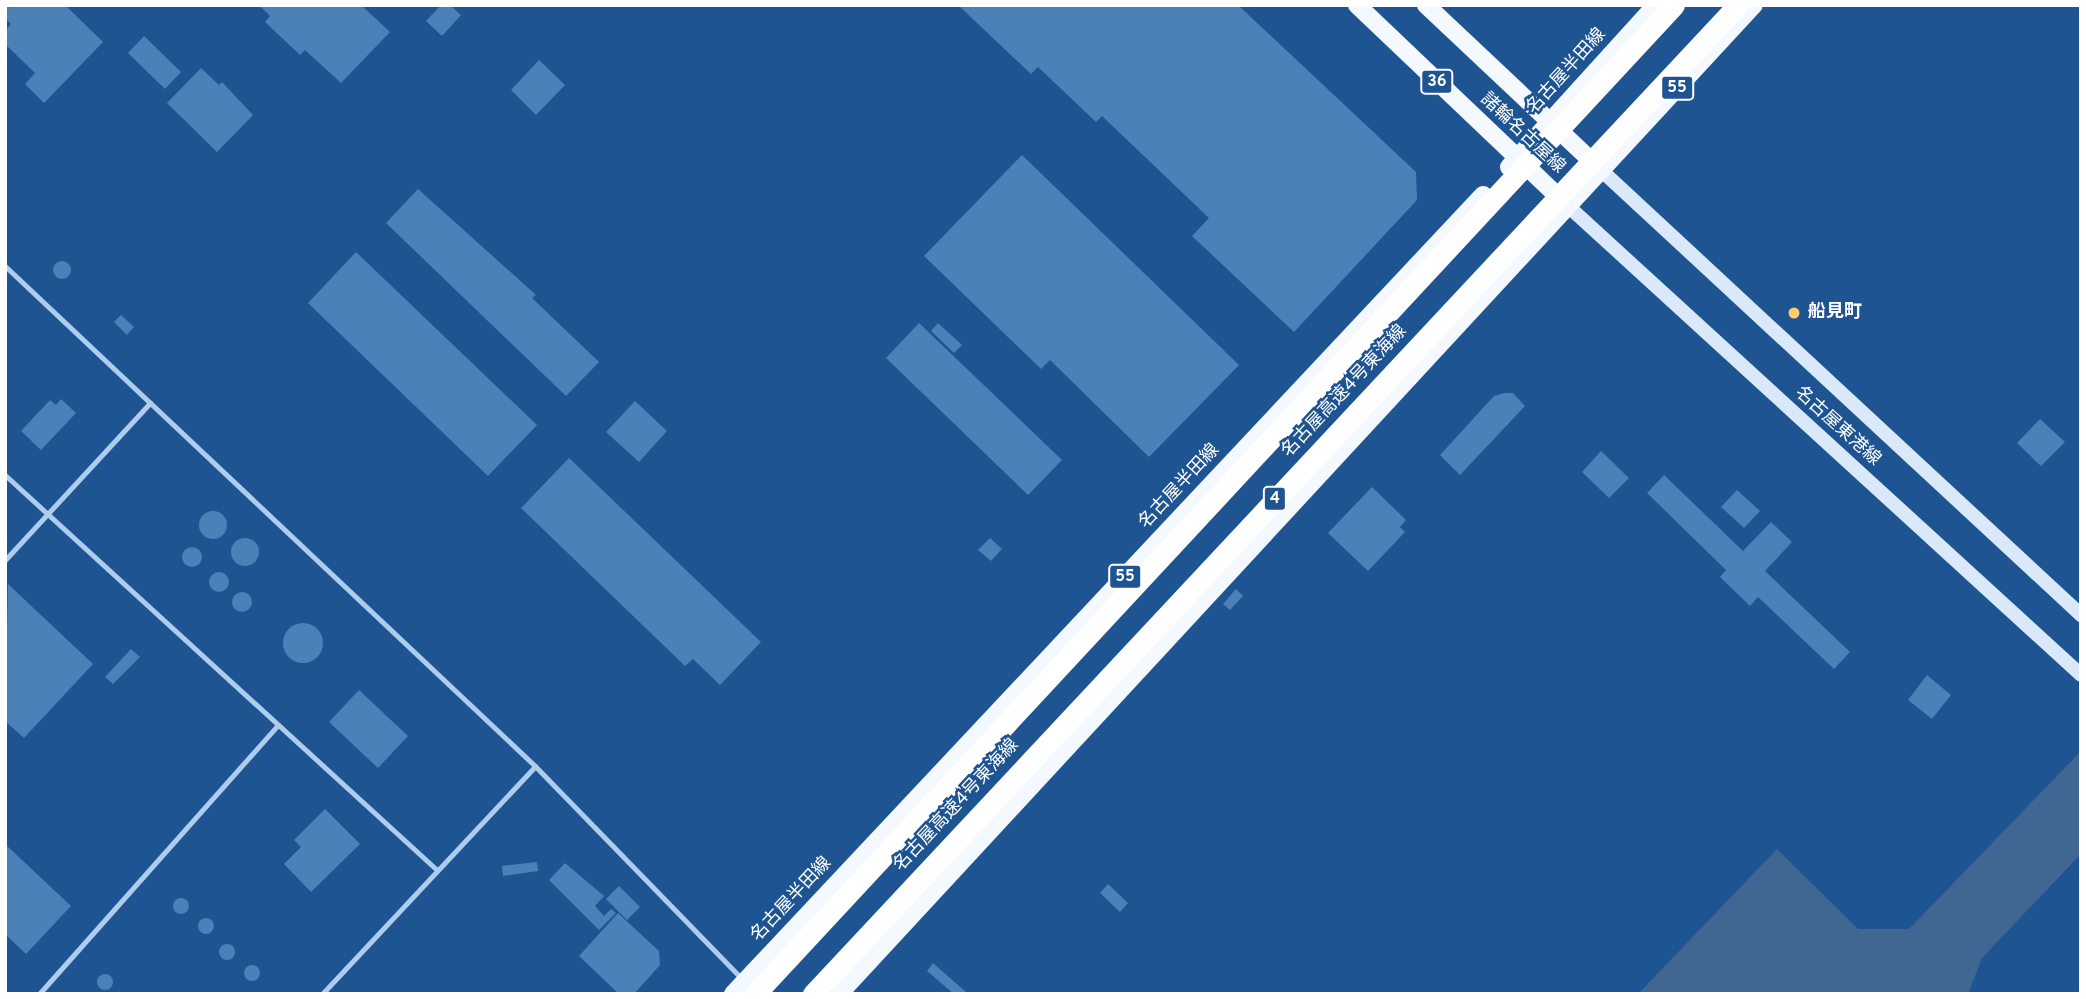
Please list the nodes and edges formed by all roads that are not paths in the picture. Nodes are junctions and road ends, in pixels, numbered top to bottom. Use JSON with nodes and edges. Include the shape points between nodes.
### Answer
{"nodes":[{"id":1,"x":1357,"y":5,"type":"edge"},
{"id":2,"x":1426,"y":5,"type":"edge"},
{"id":3,"x":1655,"y":5,"type":"edge"},
{"id":4,"x":1674,"y":5,"type":"edge"},
{"id":5,"x":1738,"y":5,"type":"edge"},
{"id":6,"x":1754,"y":5,"type":"edge"},
{"id":7,"x":1549,"y":122,"type":"junction"},
{"id":8,"x":1517,"y":159,"type":"junction"},
{"id":9,"x":1601,"y":170,"type":"junction"},
{"id":10,"x":1510,"y":180,"type":"junction"},
{"id":11,"x":1568,"y":206,"type":"junction"},
{"id":12,"x":5,"y":266,"type":"edge"},
{"id":13,"x":150,"y":403,"type":"junction"},
{"id":14,"x":5,"y":475,"type":"edge"},
{"id":15,"x":48,"y":514,"type":"junction"},
{"id":16,"x":5,"y":560,"type":"edge"},
{"id":17,"x":2081,"y":615,"type":"edge"},
{"id":18,"x":2081,"y":675,"type":"edge"},
{"id":19,"x":278,"y":725,"type":"junction"},
{"id":20,"x":535,"y":766,"type":"junction"},
{"id":21,"x":437,"y":870,"type":"junction"},
{"id":22,"x":747,"y":991,"type":"edge"},
{"id":23,"x":39,"y":994,"type":"edge"},
{"id":24,"x":323,"y":994,"type":"edge"},
{"id":25,"x":813,"y":994,"type":"edge"},
{"id":26,"x":839,"y":994,"type":"edge"}],
"edges":[{"from":1,"to":8,"type":"main road","name":"諸輪名古屋線","number":"36"},
{"from":2,"to":7,"type":"main road","name":"諸輪名古屋線"},
{"from":3,"to":7,"type":"main road","name":"名古屋半田線","number":"55"},
{"from":3,"to":10,"type":"highway"},
{"from":4,"to":10,"type":"highway","name":"名古屋高速4号東海線"},
{"from":5,"to":25,"type":"highway","name":"名古屋高速4号東海線","number":"4"},
{"from":6,"to":9,"type":"main road","number":"55"},
{"from":7,"to":8,"type":"main road","name":"名古屋半田線","number":"55"},
{"from":7,"to":9,"type":"main road","name":"諸輪名古屋線"},
{"from":8,"to":11,"type":"main road","name":"諸輪名古屋線","number":"36"},
{"from":8,"to":22,"type":"main road","name":"名古屋半田線","number":"55"},
{"from":9,"to":11,"type":"main road","number":"55"},
{"from":9,"to":17,"type":"main road","name":"名古屋東港線"},
{"from":10,"to":22,"type":"highway","name":"名古屋高速4号東海線"},
{"from":11,"to":18,"type":"main road","name":"名古屋東港線"},
{"from":11,"to":26,"type":"main road","number":"55"},
{"from":12,"to":13,"type":"lane"},
{"from":13,"to":15,"type":"lane"},
{"from":13,"to":20,"type":"lane"},
{"from":14,"to":15,"type":"lane"},
{"from":15,"to":16,"type":"lane"},
{"from":15,"to":19,"type":"lane"},
{"from":19,"to":21,"type":"lane"},
{"from":19,"to":23,"type":"lane"},
{"from":20,"to":21,"type":"lane"},
{"from":20,"to":22,"type":"lane"},
{"from":21,"to":24,"type":"lane"}]}
